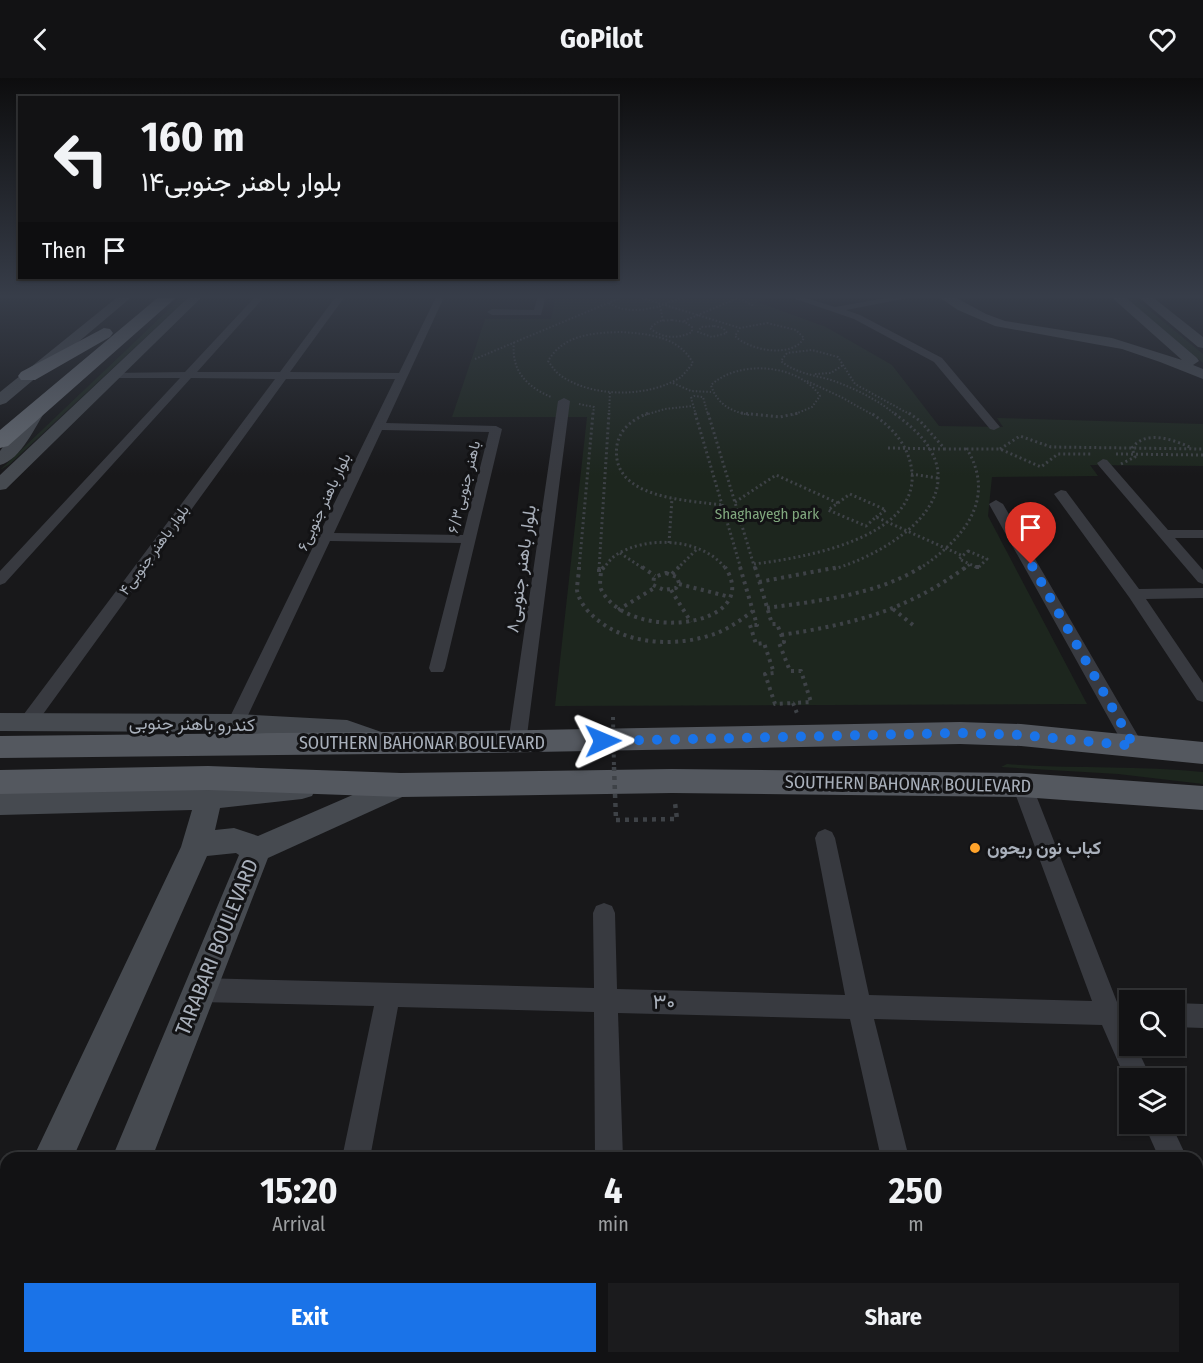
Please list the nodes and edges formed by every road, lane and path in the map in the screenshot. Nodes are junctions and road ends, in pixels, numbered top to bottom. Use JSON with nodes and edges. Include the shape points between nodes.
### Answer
{"nodes":[{"id":1,"x":54,"y":355,"type":"edge"},
{"id":2,"x":65,"y":355,"type":"edge"},
{"id":3,"x":78,"y":355,"type":"edge"},
{"id":4,"x":101,"y":355,"type":"edge"},
{"id":5,"x":136,"y":355,"type":"edge"},
{"id":6,"x":206,"y":355,"type":"edge"},
{"id":7,"x":297,"y":355,"type":"edge"},
{"id":8,"x":412,"y":355,"type":"edge"},
{"id":9,"x":484,"y":355,"type":"edge"},
{"id":10,"x":512,"y":355,"type":"edge"},
{"id":11,"x":551,"y":355,"type":"edge"},
{"id":12,"x":690,"y":355,"type":"edge"},
{"id":13,"x":783,"y":355,"type":"edge"},
{"id":14,"x":834,"y":355,"type":"edge"},
{"id":15,"x":929,"y":355,"type":"edge"},
{"id":16,"x":1156,"y":355,"type":"edge"},
{"id":17,"x":1185,"y":355,"type":"edge"},
{"id":18,"x":475,"y":359,"type":"dead end"},
{"id":19,"x":843,"y":365,"type":"junction"},
{"id":20,"x":1203,"y":370,"type":"edge"},
{"id":21,"x":808,"y":374,"type":"junction"},
{"id":22,"x":115,"y":375,"type":"junction"},
{"id":23,"x":187,"y":375,"type":"junction"},
{"id":24,"x":1203,"y":375,"type":"edge"},
{"id":25,"x":28,"y":376,"type":"junction"},
{"id":26,"x":281,"y":376,"type":"junction"},
{"id":27,"x":402,"y":376,"type":"junction"},
{"id":28,"x":807,"y":381,"type":"junction"},
{"id":29,"x":673,"y":382,"type":"junction"},
{"id":30,"x":610,"y":391,"type":"junction"},
{"id":31,"x":711,"y":392,"type":"junction"},
{"id":32,"x":697,"y":394,"type":"junction"},
{"id":33,"x":0,"y":400,"type":"edge"},
{"id":34,"x":564,"y":401,"type":"junction"},
{"id":35,"x":693,"y":406,"type":"junction"},
{"id":36,"x":39,"y":408,"type":"junction"},
{"id":37,"x":0,"y":420,"type":"edge"},
{"id":38,"x":379,"y":426,"type":"junction"},
{"id":39,"x":994,"y":427,"type":"dead end"},
{"id":40,"x":0,"y":441,"type":"edge"},
{"id":41,"x":1051,"y":447,"type":"junction"},
{"id":42,"x":888,"y":448,"type":"dead end"},
{"id":43,"x":1132,"y":448,"type":"junction"},
{"id":44,"x":906,"y":449,"type":"junction"},
{"id":45,"x":932,"y":449,"type":"junction"},
{"id":46,"x":945,"y":449,"type":"junction"},
{"id":47,"x":967,"y":449,"type":"dead end"},
{"id":48,"x":1000,"y":449,"type":"dead end"},
{"id":49,"x":1195,"y":449,"type":"junction"},
{"id":50,"x":1203,"y":449,"type":"edge"},
{"id":51,"x":1058,"y":454,"type":"dead end"},
{"id":52,"x":1074,"y":454,"type":"dead end"},
{"id":53,"x":1103,"y":463,"type":"junction"},
{"id":54,"x":911,"y":474,"type":"junction"},
{"id":55,"x":3,"y":475,"type":"edge"},
{"id":56,"x":938,"y":478,"type":"junction"},
{"id":57,"x":1061,"y":494,"type":"dead end"},
{"id":58,"x":672,"y":498,"type":"junction"},
{"id":59,"x":735,"y":502,"type":"junction"},
{"id":60,"x":838,"y":503,"type":"junction"},
{"id":61,"x":996,"y":504,"type":"dead end"},
{"id":62,"x":722,"y":505,"type":"junction"},
{"id":63,"x":876,"y":518,"type":"junction"},
{"id":64,"x":884,"y":521,"type":"junction"},
{"id":65,"x":908,"y":532,"type":"junction"},
{"id":66,"x":1165,"y":534,"type":"junction"},
{"id":67,"x":1203,"y":534,"type":"edge"},
{"id":68,"x":326,"y":537,"type":"junction"},
{"id":69,"x":468,"y":539,"type":"junction"},
{"id":70,"x":669,"y":543,"type":"junction"},
{"id":71,"x":697,"y":549,"type":"junction"},
{"id":72,"x":620,"y":553,"type":"junction"},
{"id":73,"x":963,"y":556,"type":"junction"},
{"id":74,"x":754,"y":564,"type":"junction"},
{"id":75,"x":970,"y":564,"type":"junction"},
{"id":76,"x":672,"y":574,"type":"junction"},
{"id":77,"x":655,"y":576,"type":"junction"},
{"id":78,"x":599,"y":579,"type":"junction"},
{"id":79,"x":1203,"y":579,"type":"edge"},
{"id":80,"x":0,"y":580,"type":"edge"},
{"id":81,"x":732,"y":580,"type":"junction"},
{"id":82,"x":744,"y":580,"type":"junction"},
{"id":83,"x":759,"y":582,"type":"junction"},
{"id":84,"x":679,"y":584,"type":"junction"},
{"id":85,"x":656,"y":587,"type":"junction"},
{"id":86,"x":670,"y":590,"type":"junction"},
{"id":87,"x":1203,"y":593,"type":"edge"},
{"id":88,"x":1135,"y":594,"type":"junction"},
{"id":89,"x":730,"y":597,"type":"junction"},
{"id":90,"x":893,"y":609,"type":"junction"},
{"id":91,"x":618,"y":610,"type":"junction"},
{"id":92,"x":753,"y":611,"type":"junction"},
{"id":93,"x":691,"y":622,"type":"junction"},
{"id":94,"x":913,"y":625,"type":"dead end"},
{"id":95,"x":781,"y":635,"type":"junction"},
{"id":96,"x":437,"y":668,"type":"dead end"},
{"id":97,"x":1203,"y":696,"type":"edge"},
{"id":98,"x":793,"y":703,"type":"junction"},
{"id":99,"x":614,"y":717,"type":"dead end"},
{"id":100,"x":0,"y":722,"type":"edge"},
{"id":101,"x":27,"y":723,"type":"junction"},
{"id":102,"x":237,"y":723,"type":"junction"},
{"id":103,"x":805,"y":736,"type":"junction"},
{"id":104,"x":381,"y":742,"type":"junction"},
{"id":105,"x":517,"y":743,"type":"junction"},
{"id":106,"x":1134,"y":746,"type":"junction"},
{"id":107,"x":0,"y":747,"type":"edge"},
{"id":108,"x":1203,"y":753,"type":"edge"},
{"id":109,"x":0,"y":782,"type":"edge"},
{"id":110,"x":342,"y":784,"type":"junction"},
{"id":111,"x":401,"y":785,"type":"junction"},
{"id":112,"x":1022,"y":785,"type":"junction"},
{"id":113,"x":210,"y":798,"type":"junction"},
{"id":114,"x":1203,"y":798,"type":"edge"},
{"id":115,"x":0,"y":804,"type":"edge"},
{"id":116,"x":677,"y":819,"type":"dead end"},
{"id":117,"x":825,"y":838,"type":"dead end"},
{"id":118,"x":196,"y":847,"type":"junction"},
{"id":119,"x":256,"y":850,"type":"junction"},
{"id":120,"x":604,"y":913,"type":"dead end"},
{"id":121,"x":199,"y":990,"type":"junction"},
{"id":122,"x":388,"y":995,"type":"junction"},
{"id":123,"x":605,"y":1000,"type":"junction"},
{"id":124,"x":859,"y":1007,"type":"junction"},
{"id":125,"x":1119,"y":1014,"type":"edge"},
{"id":126,"x":1185,"y":1015,"type":"edge"},
{"id":127,"x":1203,"y":1016,"type":"edge"},
{"id":128,"x":1162,"y":1134,"type":"edge"},
{"id":129,"x":56,"y":1152,"type":"edge"},
{"id":130,"x":134,"y":1152,"type":"edge"},
{"id":131,"x":357,"y":1152,"type":"edge"},
{"id":132,"x":609,"y":1152,"type":"edge"},
{"id":133,"x":894,"y":1152,"type":"edge"},
{"id":134,"x":1170,"y":1152,"type":"edge"}],
"edges":[{"from":1,"to":25,"type":"main road"},
{"from":2,"to":25,"type":"highway"},
{"from":3,"to":37,"type":"highway"},
{"from":4,"to":36,"type":"highway"},
{"from":5,"to":22,"type":"main road"},
{"from":6,"to":23,"type":"street"},
{"from":7,"to":26,"type":"street","name":"بلوار باهنر جنوبی۴"},
{"from":8,"to":27,"type":"street","name":"بلوار باهنر جنوبی۶"},
{"from":9,"to":18,"type":"path"},
{"from":10,"to":34,"type":"path","via":[[520,377],[541,393]]},
{"from":11,"to":30,"type":"path","via":[[548,361],[552,371],[565,380]]},
{"from":12,"to":29,"type":"path","via":[[693,363],[688,373]]},
{"from":13,"to":21,"type":"path","via":[[781,361],[792,370]]},
{"from":14,"to":19,"type":"path"},
{"from":15,"to":39,"type":"street","via":[[938,360]]},
{"from":16,"to":24,"type":"main road"},
{"from":17,"to":20,"type":"main road"},
{"from":19,"to":21,"type":"path","via":[[831,373]]},
{"from":19,"to":46,"type":"path","via":[[855,384],[901,408]]},
{"from":21,"to":45,"type":"path","via":[[858,391],[888,408],[914,427]]},
{"from":22,"to":23,"type":"street"},
{"from":22,"to":55,"type":"main road"},
{"from":23,"to":26,"type":"street"},
{"from":23,"to":80,"type":"street"},
{"from":25,"to":33,"type":"main road"},
{"from":26,"to":27,"type":"street"},
{"from":26,"to":101,"type":"street","name":"بلوار باهنر جنوبی۴"},
{"from":27,"to":38,"type":"street","name":"بلوار باهنر جنوبی۶"},
{"from":28,"to":31,"type":"path","via":[[777,371],[743,370],[717,379]]},
{"from":28,"to":31,"type":"path","via":[[820,396],[817,403],[809,410],[779,417],[761,417],[728,408],[716,401]]},
{"from":28,"to":44,"type":"path","via":[[865,410],[895,432]]},
{"from":29,"to":30,"type":"path","via":[[657,388]]},
{"from":29,"to":32,"type":"path"},
{"from":30,"to":78,"type":"path"},
{"from":31,"to":32,"type":"path"},
{"from":32,"to":35,"type":"path","via":[[691,398]]},
{"from":32,"to":59,"type":"path","via":[[703,397]]},
{"from":34,"to":92,"type":"path","via":[[594,407],[577,592],[586,611],[627,636],[677,642],[718,633]]},
{"from":34,"to":105,"type":"street","name":"۸بلوار باهنر جنوبی"},
{"from":35,"to":58,"type":"path","via":[[664,409],[636,418],[618,434],[617,459],[630,480],[645,490]]},
{"from":35,"to":62,"type":"path"},
{"from":36,"to":40,"type":"highway"},
{"from":36,"to":55,"type":"main road","via":[[11,450]]},
{"from":38,"to":68,"type":"street","name":"بلوار باهنر جنوبی۶"},
{"from":38,"to":69,"type":"street","name":"۶/۳باهنر جنوبی","via":[[496,429]]},
{"from":41,"to":43,"type":"path"},
{"from":41,"to":48,"type":"path","via":[[1020,436]]},
{"from":41,"to":51,"type":"path","via":[[1062,451]]},
{"from":42,"to":44,"type":"path"},
{"from":43,"to":49,"type":"path"},
{"from":43,"to":49,"type":"path","via":[[1135,442],[1152,438]]},
{"from":43,"to":53,"type":"path","via":[[1135,457],[1127,463]]},
{"from":44,"to":45,"type":"path"},
{"from":44,"to":54,"type":"path"},
{"from":45,"to":46,"type":"path"},
{"from":45,"to":56,"type":"path"},
{"from":46,"to":47,"type":"path"},
{"from":49,"to":50,"type":"path"},
{"from":52,"to":53,"type":"path"},
{"from":53,"to":66,"type":"street"},
{"from":54,"to":56,"type":"path"},
{"from":54,"to":64,"type":"path","via":[[905,504]]},
{"from":56,"to":65,"type":"path","via":[[938,493],[929,510]]},
{"from":57,"to":88,"type":"street"},
{"from":58,"to":62,"type":"path"},
{"from":58,"to":70,"type":"path"},
{"from":59,"to":60,"type":"path","via":[[776,475]]},
{"from":59,"to":74,"type":"path"},
{"from":60,"to":63,"type":"path","via":[[828,510],[866,526]]},
{"from":60,"to":63,"type":"path","via":[[850,494],[886,510]]},
{"from":61,"to":106,"type":"street"},
{"from":62,"to":82,"type":"path"},
{"from":63,"to":64,"type":"path"},
{"from":64,"to":65,"type":"path"},
{"from":64,"to":74,"type":"path","via":[[848,544]]},
{"from":65,"to":73,"type":"path"},
{"from":65,"to":83,"type":"path","via":[[886,547],[832,569]]},
{"from":66,"to":67,"type":"street"},
{"from":66,"to":79,"type":"street"},
{"from":68,"to":69,"type":"street"},
{"from":68,"to":102,"type":"street","name":"بلوار باهنر جنوبی۶"},
{"from":69,"to":96,"type":"street","name":"۶/۳باهنر جنوبی"},
{"from":70,"to":71,"type":"path"},
{"from":70,"to":72,"type":"path","via":[[647,543]]},
{"from":71,"to":76,"type":"path"},
{"from":71,"to":81,"type":"path","via":[[720,561]]},
{"from":72,"to":77,"type":"path"},
{"from":72,"to":78,"type":"path","via":[[603,567]]},
{"from":73,"to":75,"type":"path","via":[[959,559]]},
{"from":73,"to":75,"type":"path","via":[[968,551],[987,559],[978,568]]},
{"from":74,"to":83,"type":"path"},
{"from":75,"to":90,"type":"path","via":[[939,586]]},
{"from":76,"to":77,"type":"path"},
{"from":76,"to":84,"type":"path"},
{"from":77,"to":85,"type":"path","via":[[652,582]]},
{"from":78,"to":91,"type":"path","via":[[602,592]]},
{"from":81,"to":82,"type":"path"},
{"from":81,"to":89,"type":"path"},
{"from":82,"to":92,"type":"path"},
{"from":83,"to":95,"type":"path","via":[[772,624],[777,624]]},
{"from":84,"to":86,"type":"path"},
{"from":84,"to":89,"type":"path"},
{"from":85,"to":86,"type":"path"},
{"from":85,"to":91,"type":"path"},
{"from":86,"to":93,"type":"path"},
{"from":87,"to":88,"type":"street"},
{"from":88,"to":97,"type":"street"},
{"from":89,"to":93,"type":"path","via":[[717,613]]},
{"from":90,"to":94,"type":"path"},
{"from":90,"to":95,"type":"path","via":[[835,626]]},
{"from":91,"to":93,"type":"path","via":[[650,623]]},
{"from":92,"to":98,"type":"path","via":[[757,625],[750,626],[756,644],[764,643],[774,673],[765,674],[775,704]]},
{"from":95,"to":98,"type":"path","via":[[784,642],[779,643],[790,671],[801,670],[811,702]]},
{"from":98,"to":103,"type":"path"},
{"from":99,"to":116,"type":"path","bridge":true,"via":[[616,820]]},
{"from":100,"to":101,"type":"main road","name":"کندرو باهنر جنوبی"},
{"from":101,"to":102,"type":"main road","name":"کندرو باهنر جنوبی"},
{"from":102,"to":104,"type":"main road","name":"کندرو باهنر جنوبی","via":[[347,730]]},
{"from":103,"to":105,"type":"main road","name":"SOUTHERN BAHONAR BOULEVARD"},
{"from":103,"to":106,"type":"main road","name":"SOUTHERN BAHONAR BOULEVARD","via":[[960,733]]},
{"from":104,"to":105,"type":"main road","name":"SOUTHERN BAHONAR BOULEVARD"},
{"from":104,"to":107,"type":"main road","name":"SOUTHERN BAHONAR BOULEVARD"},
{"from":106,"to":108,"type":"main road","name":"SOUTHERN BAHONAR BOULEVARD"},
{"from":109,"to":110,"type":"main road","name":"SOUTHERN BAHONAR BOULEVARD","via":[[208,778]]},
{"from":110,"to":111,"type":"main road","name":"SOUTHERN BAHONAR BOULEVARD"},
{"from":110,"to":113,"type":"main road"},
{"from":111,"to":112,"type":"main road","name":"SOUTHERN BAHONAR BOULEVARD","via":[[672,781]]},
{"from":111,"to":119,"type":"main road","name":"TARABARI BOULEVARD"},
{"from":112,"to":114,"type":"main road","name":"SOUTHERN BAHONAR BOULEVARD"},
{"from":112,"to":125,"type":"street"},
{"from":113,"to":115,"type":"main road"},
{"from":113,"to":118,"type":"main road"},
{"from":117,"to":124,"type":"street"},
{"from":118,"to":119,"type":"main road","via":[[222,840],[242,840]]},
{"from":118,"to":129,"type":"main road"},
{"from":119,"to":121,"type":"main road","name":"TARABARI BOULEVARD"},
{"from":120,"to":123,"type":"street"},
{"from":121,"to":122,"type":"street","name":"۳۰"},
{"from":121,"to":130,"type":"main road","name":"TARABARI BOULEVARD"},
{"from":122,"to":123,"type":"street","name":"۳۰"},
{"from":122,"to":131,"type":"street"},
{"from":123,"to":124,"type":"street","name":"۳۰"},
{"from":123,"to":132,"type":"street"},
{"from":124,"to":125,"type":"street","name":"۳۰"},
{"from":124,"to":133,"type":"street"},
{"from":126,"to":127,"type":"street"},
{"from":128,"to":134,"type":"street"}]}
